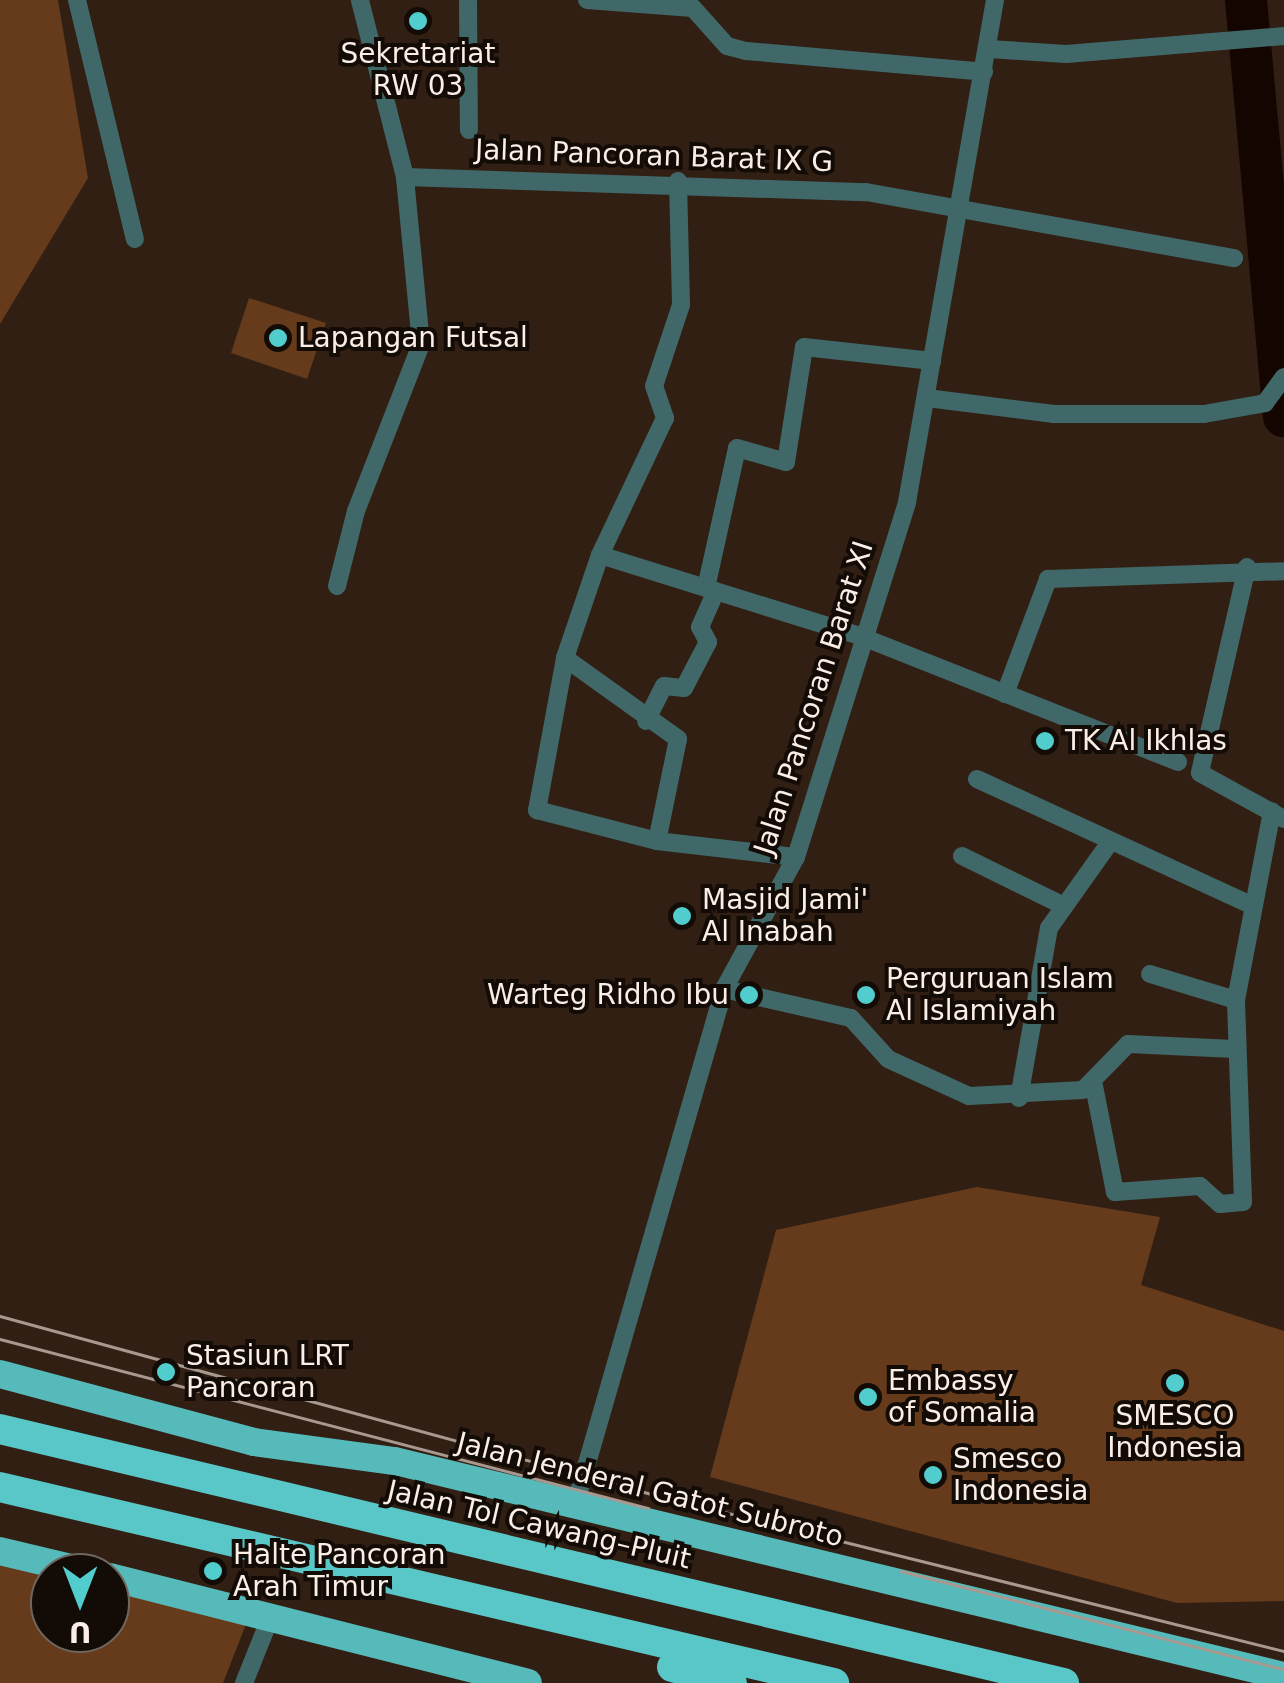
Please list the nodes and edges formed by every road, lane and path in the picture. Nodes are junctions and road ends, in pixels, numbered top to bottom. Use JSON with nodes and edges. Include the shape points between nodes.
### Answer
{"nodes":[{"id":1,"x":77,"y":0,"type":"edge"},
{"id":2,"x":360,"y":0,"type":"edge"},
{"id":3,"x":468,"y":0,"type":"edge"},
{"id":4,"x":586,"y":0,"type":"edge"},
{"id":5,"x":995,"y":0,"type":"edge"},
{"id":6,"x":1284,"y":36,"type":"edge"},
{"id":7,"x":989,"y":49,"type":"junction"},
{"id":8,"x":984,"y":72,"type":"junction"},
{"id":9,"x":469,"y":130,"type":"dead end"},
{"id":10,"x":405,"y":177,"type":"junction"},
{"id":11,"x":678,"y":181,"type":"junction"},
{"id":12,"x":960,"y":205,"type":"junction"},
{"id":13,"x":135,"y":239,"type":"dead end"},
{"id":14,"x":1234,"y":258,"type":"dead end"},
{"id":15,"x":932,"y":361,"type":"junction"},
{"id":16,"x":1281,"y":378,"type":"edge"},
{"id":17,"x":927,"y":398,"type":"junction"},
{"id":18,"x":600,"y":555,"type":"junction"},
{"id":19,"x":1246,"y":567,"type":"junction"},
{"id":20,"x":1284,"y":571,"type":"edge"},
{"id":21,"x":337,"y":586,"type":"dead end"},
{"id":22,"x":711,"y":590,"type":"junction"},
{"id":23,"x":860,"y":636,"type":"junction"},
{"id":24,"x":565,"y":658,"type":"junction"},
{"id":25,"x":1005,"y":694,"type":"junction"},
{"id":26,"x":646,"y":720,"type":"junction"},
{"id":27,"x":1178,"y":762,"type":"dead end"},
{"id":28,"x":977,"y":778,"type":"dead end"},
{"id":29,"x":1278,"y":815,"type":"edge"},
{"id":30,"x":657,"y":841,"type":"junction"},
{"id":31,"x":1108,"y":845,"type":"junction"},
{"id":32,"x":962,"y":856,"type":"dead end"},
{"id":33,"x":796,"y":857,"type":"junction"},
{"id":34,"x":1250,"y":905,"type":"junction"},
{"id":35,"x":1064,"y":906,"type":"junction"},
{"id":36,"x":1150,"y":974,"type":"dead end"},
{"id":37,"x":724,"y":989,"type":"junction"},
{"id":38,"x":1236,"y":1000,"type":"junction"},
{"id":39,"x":1234,"y":1049,"type":"junction"},
{"id":40,"x":1094,"y":1086,"type":"junction"},
{"id":41,"x":1019,"y":1098,"type":"junction"},
{"id":42,"x":0,"y":1374,"type":"edge"},
{"id":43,"x":0,"y":1429,"type":"edge"},
{"id":44,"x":0,"y":1487,"type":"edge"},
{"id":45,"x":575,"y":1506,"type":"junction"},
{"id":46,"x":0,"y":1551,"type":"edge"},
{"id":47,"x":30,"y":1558,"type":"edge"},
{"id":48,"x":130,"y":1583,"type":"edge"},
{"id":49,"x":440,"y":1596,"type":"junction"},
{"id":50,"x":271,"y":1616,"type":"junction"},
{"id":51,"x":1284,"y":1676,"type":"edge"},
{"id":52,"x":244,"y":1683,"type":"edge"},
{"id":53,"x":528,"y":1683,"type":"edge"},
{"id":54,"x":732,"y":1683,"type":"edge"},
{"id":55,"x":834,"y":1683,"type":"edge"},
{"id":56,"x":1064,"y":1683,"type":"edge"}],
"edges":[{"from":1,"to":13,"type":"street"},
{"from":2,"to":10,"type":"street"},
{"from":3,"to":9,"type":"street"},
{"from":4,"to":8,"type":"street","via":[[693,8],[727,46],[746,51]]},
{"from":5,"to":7,"type":"street","name":"Jalan Pancoran Barat XI"},
{"from":6,"to":7,"type":"street"},
{"from":7,"to":8,"type":"street","name":"Jalan Pancoran Barat XI"},
{"from":8,"to":12,"type":"street","name":"Jalan Pancoran Barat XI"},
{"from":10,"to":11,"type":"street","name":"Jalan Pancoran Barat IX G"},
{"from":10,"to":21,"type":"street","via":[[418,369],[374,461]]},
{"from":11,"to":12,"type":"street","name":"Jalan Pancoran Barat IX G"},
{"from":11,"to":18,"type":"street","via":[[681,305],[654,386],[665,418]]},
{"from":12,"to":14,"type":"street","name":"Jalan Pancoran Barat IX G"},
{"from":12,"to":15,"type":"street","name":"Jalan Pancoran Barat XI"},
{"from":15,"to":17,"type":"street","name":"Jalan Pancoran Barat XI"},
{"from":15,"to":22,"type":"street","via":[[804,347],[786,462],[737,448]]},
{"from":16,"to":17,"type":"street","via":[[1265,404],[1204,414],[1054,414]]},
{"from":17,"to":23,"type":"street","name":"Jalan Pancoran Barat XI","via":[[907,502]]},
{"from":18,"to":22,"type":"street"},
{"from":18,"to":24,"type":"street"},
{"from":19,"to":20,"type":"street"},
{"from":19,"to":25,"type":"street","via":[[1048,579]]},
{"from":19,"to":29,"type":"street","via":[[1200,773]]},
{"from":22,"to":23,"type":"street"},
{"from":22,"to":26,"type":"street","via":[[700,627],[708,642],[684,688],[664,686]]},
{"from":23,"to":25,"type":"street"},
{"from":23,"to":33,"type":"street","name":"Jalan Pancoran Barat XI"},
{"from":24,"to":26,"type":"street"},
{"from":24,"to":30,"type":"street","via":[[537,810]]},
{"from":25,"to":27,"type":"street"},
{"from":26,"to":30,"type":"street","via":[[678,743]]},
{"from":28,"to":31,"type":"street"},
{"from":29,"to":34,"type":"street"},
{"from":30,"to":33,"type":"street"},
{"from":31,"to":34,"type":"street"},
{"from":31,"to":35,"type":"street"},
{"from":32,"to":35,"type":"street"},
{"from":33,"to":37,"type":"street","name":"Jalan Pancoran Barat XI"},
{"from":34,"to":38,"type":"street"},
{"from":35,"to":41,"type":"street","via":[[1040,958]]},
{"from":36,"to":38,"type":"street"},
{"from":37,"to":41,"type":"street","via":[[851,1018],[888,1059],[934,1083]]},
{"from":37,"to":45,"type":"street","name":"Jalan Pancoran Barat XI"},
{"from":38,"to":39,"type":"street"},
{"from":39,"to":40,"type":"street","via":[[1128,1044],[1111,1054]]},
{"from":39,"to":40,"type":"street","via":[[1243,1202],[1220,1204],[1200,1186],[1115,1192]]},
{"from":40,"to":41,"type":"street"},
{"from":42,"to":45,"type":"highway","name":"Jalan Jenderal Gatot Subroto","via":[[254,1442],[395,1462]]},
{"from":43,"to":56,"type":"highway","name":"Jalan Tol Cawang–Pluit"},
{"from":44,"to":49,"type":"highway"},
{"from":45,"to":51,"type":"highway","name":"Jalan Jenderal Gatot Subroto"},
{"from":46,"to":47,"type":"highway"},
{"from":48,"to":50,"type":"highway"},
{"from":49,"to":54,"type":"highway"},
{"from":49,"to":55,"type":"highway"},
{"from":50,"to":52,"type":"street"},
{"from":50,"to":53,"type":"highway"}]}
